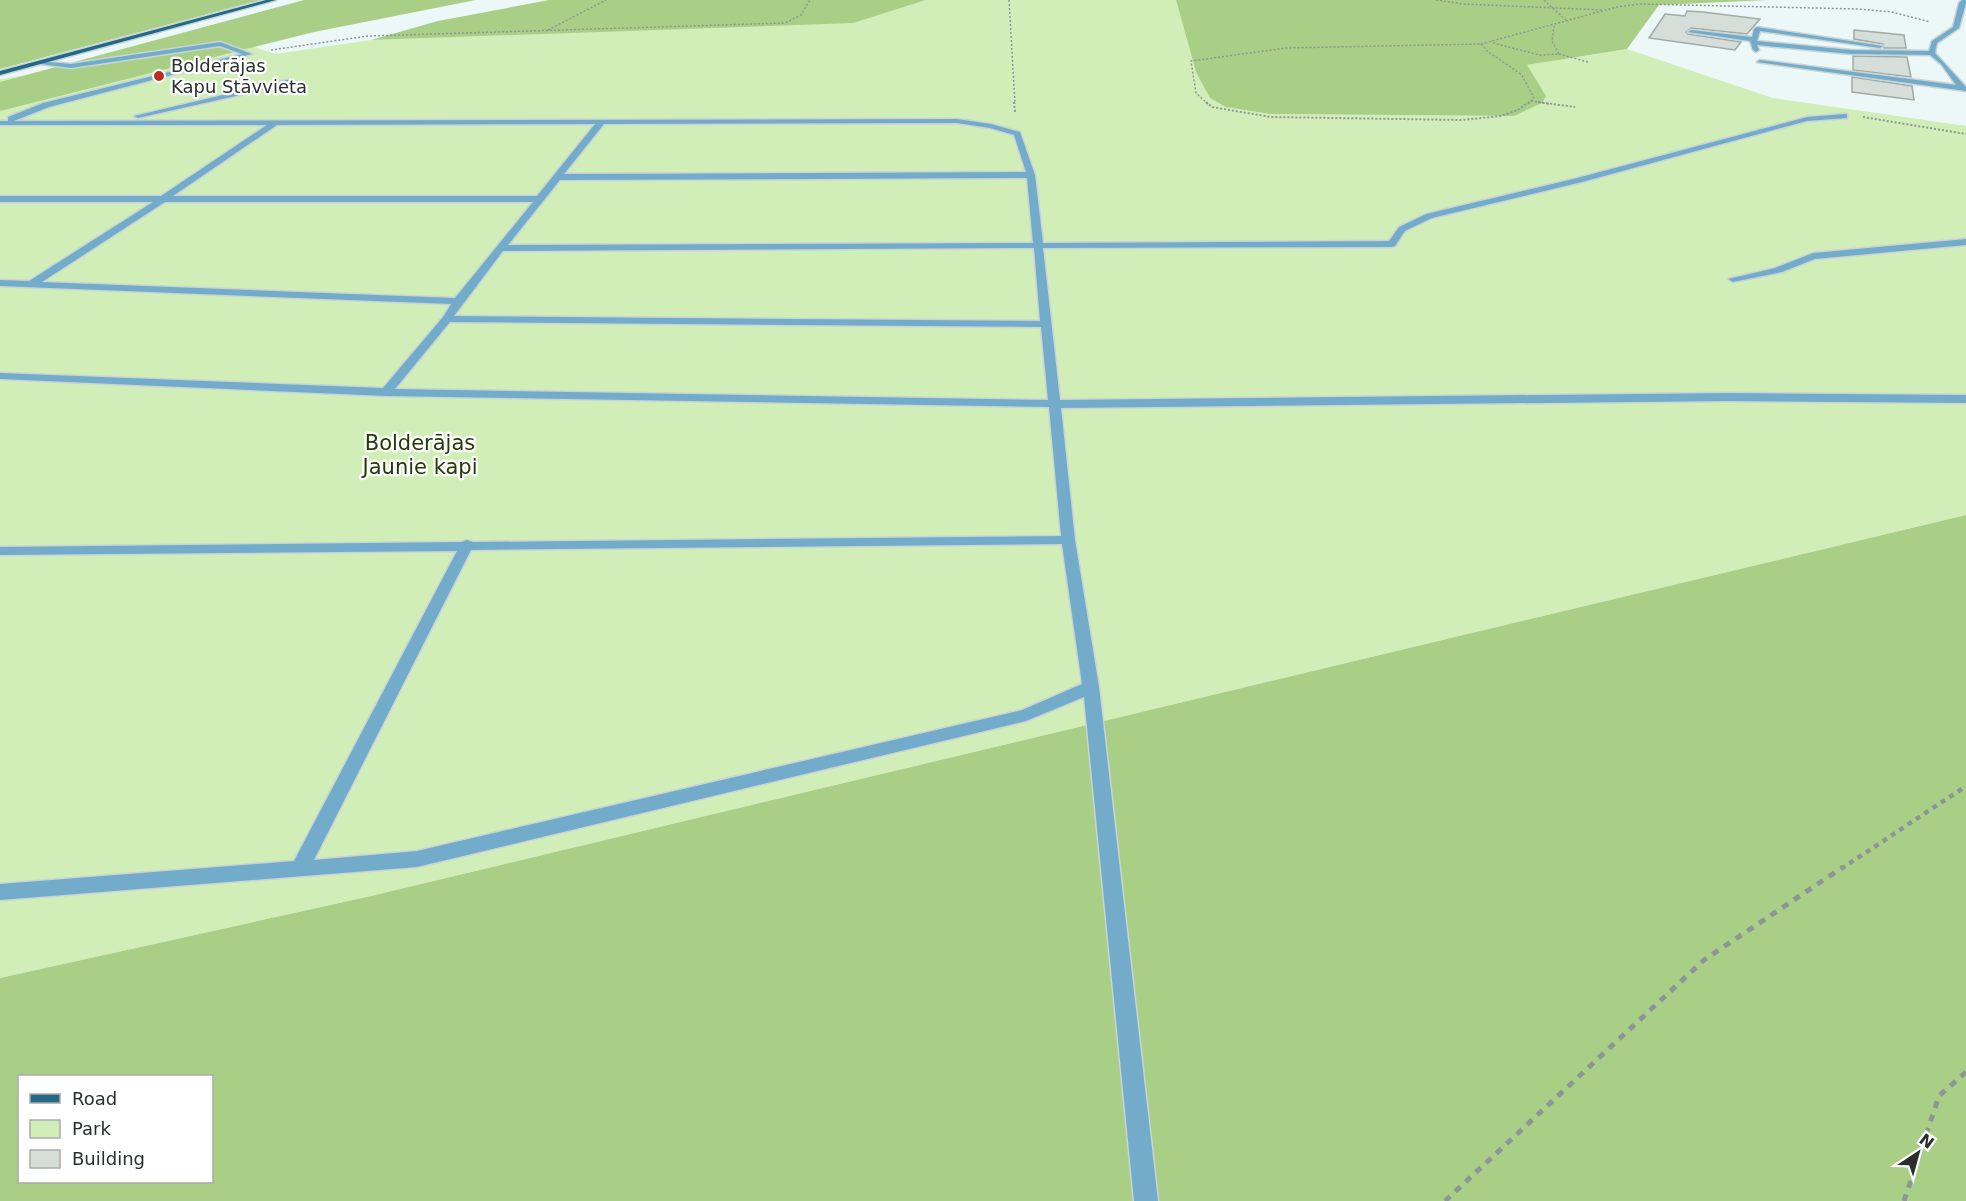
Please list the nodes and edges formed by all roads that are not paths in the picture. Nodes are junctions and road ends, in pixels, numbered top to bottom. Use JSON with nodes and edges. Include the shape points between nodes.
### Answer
{"nodes":[{"id":1,"x":273,"y":0,"type":"edge"},
{"id":2,"x":1966,"y":0,"type":"edge"},
{"id":3,"x":1691,"y":32,"type":"dead end"},
{"id":4,"x":1753,"y":41,"type":"junction"},
{"id":5,"x":1909,"y":53,"type":"junction"},
{"id":6,"x":1932,"y":53,"type":"junction"},
{"id":7,"x":41,"y":62,"type":"junction"},
{"id":8,"x":1760,"y":62,"type":"junction"},
{"id":9,"x":1756,"y":71,"type":"dead end"},
{"id":10,"x":0,"y":73,"type":"edge"},
{"id":11,"x":291,"y":81,"type":"dead end"},
{"id":12,"x":1964,"y":89,"type":"edge"},
{"id":13,"x":181,"y":106,"type":"junction"},
{"id":14,"x":1844,"y":116,"type":"road end"},
{"id":15,"x":602,"y":121,"type":"junction"},
{"id":16,"x":112,"y":122,"type":"junction"},
{"id":17,"x":159,"y":122,"type":"junction"},
{"id":18,"x":276,"y":122,"type":"junction"},
{"id":19,"x":1,"y":123,"type":"edge"},
{"id":20,"x":1031,"y":175,"type":"junction"},
{"id":21,"x":558,"y":177,"type":"junction"},
{"id":22,"x":0,"y":199,"type":"edge"},
{"id":23,"x":163,"y":199,"type":"junction"},
{"id":24,"x":541,"y":199,"type":"junction"},
{"id":25,"x":1966,"y":242,"type":"edge"},
{"id":26,"x":1039,"y":247,"type":"junction"},
{"id":27,"x":502,"y":248,"type":"junction"},
{"id":28,"x":1733,"y":279,"type":"dead end"},
{"id":29,"x":0,"y":283,"type":"edge"},
{"id":30,"x":31,"y":284,"type":"junction"},
{"id":31,"x":458,"y":301,"type":"junction"},
{"id":32,"x":447,"y":319,"type":"junction"},
{"id":33,"x":1046,"y":324,"type":"junction"},
{"id":34,"x":0,"y":376,"type":"edge"},
{"id":35,"x":386,"y":393,"type":"junction"},
{"id":36,"x":1966,"y":399,"type":"edge"},
{"id":37,"x":1055,"y":404,"type":"junction"},
{"id":38,"x":1068,"y":540,"type":"junction"},
{"id":39,"x":467,"y":544,"type":"junction"},
{"id":40,"x":0,"y":551,"type":"edge"},
{"id":41,"x":1092,"y":687,"type":"junction"},
{"id":42,"x":300,"y":868,"type":"junction"},
{"id":43,"x":0,"y":892,"type":"edge"},
{"id":44,"x":1146,"y":1201,"type":"edge"}],
"edges":[{"from":1,"to":7,"type":"main road"},
{"from":2,"to":6,"type":"lane","via":[[1956,28],[1934,42]]},
{"from":3,"to":4,"type":"lane"},
{"from":4,"to":5,"type":"lane","via":[[1851,52]]},
{"from":4,"to":5,"type":"lane","via":[[1757,29],[1834,38]]},
{"from":4,"to":8,"type":"lane"},
{"from":5,"to":6,"type":"lane"},
{"from":6,"to":12,"type":"lane"},
{"from":7,"to":10,"type":"main road"},
{"from":7,"to":19,"type":"lane","via":[[71,66],[220,44],[249,54],[46,105]]},
{"from":8,"to":9,"type":"lane"},
{"from":8,"to":12,"type":"lane"},
{"from":11,"to":13,"type":"lane"},
{"from":13,"to":16,"type":"lane"},
{"from":13,"to":17,"type":"lane"},
{"from":14,"to":26,"type":"lane","via":[[1807,119],[1429,216],[1401,229],[1392,244]]},
{"from":15,"to":18,"type":"lane"},
{"from":15,"to":20,"type":"lane","via":[[957,121],[1017,134]]},
{"from":15,"to":21,"type":"lane"},
{"from":16,"to":17,"type":"lane"},
{"from":16,"to":19,"type":"lane"},
{"from":17,"to":18,"type":"lane"},
{"from":18,"to":23,"type":"lane"},
{"from":20,"to":21,"type":"lane"},
{"from":20,"to":26,"type":"lane"},
{"from":21,"to":24,"type":"lane"},
{"from":22,"to":23,"type":"lane"},
{"from":23,"to":24,"type":"lane"},
{"from":23,"to":30,"type":"lane"},
{"from":24,"to":27,"type":"lane"},
{"from":25,"to":28,"type":"lane","via":[[1813,256],[1778,270]]},
{"from":26,"to":27,"type":"lane"},
{"from":26,"to":33,"type":"lane"},
{"from":27,"to":31,"type":"lane"},
{"from":29,"to":30,"type":"lane"},
{"from":30,"to":31,"type":"lane"},
{"from":31,"to":32,"type":"lane"},
{"from":32,"to":33,"type":"lane"},
{"from":32,"to":35,"type":"lane"},
{"from":33,"to":37,"type":"lane"},
{"from":34,"to":35,"type":"lane"},
{"from":35,"to":37,"type":"lane"},
{"from":36,"to":37,"type":"lane","via":[[1728,397]]},
{"from":37,"to":38,"type":"lane"},
{"from":38,"to":39,"type":"lane"},
{"from":38,"to":41,"type":"lane"},
{"from":39,"to":40,"type":"lane"},
{"from":39,"to":42,"type":"lane"},
{"from":41,"to":42,"type":"lane","via":[[1026,716],[417,859]]},
{"from":41,"to":44,"type":"lane"},
{"from":42,"to":43,"type":"lane"}]}
